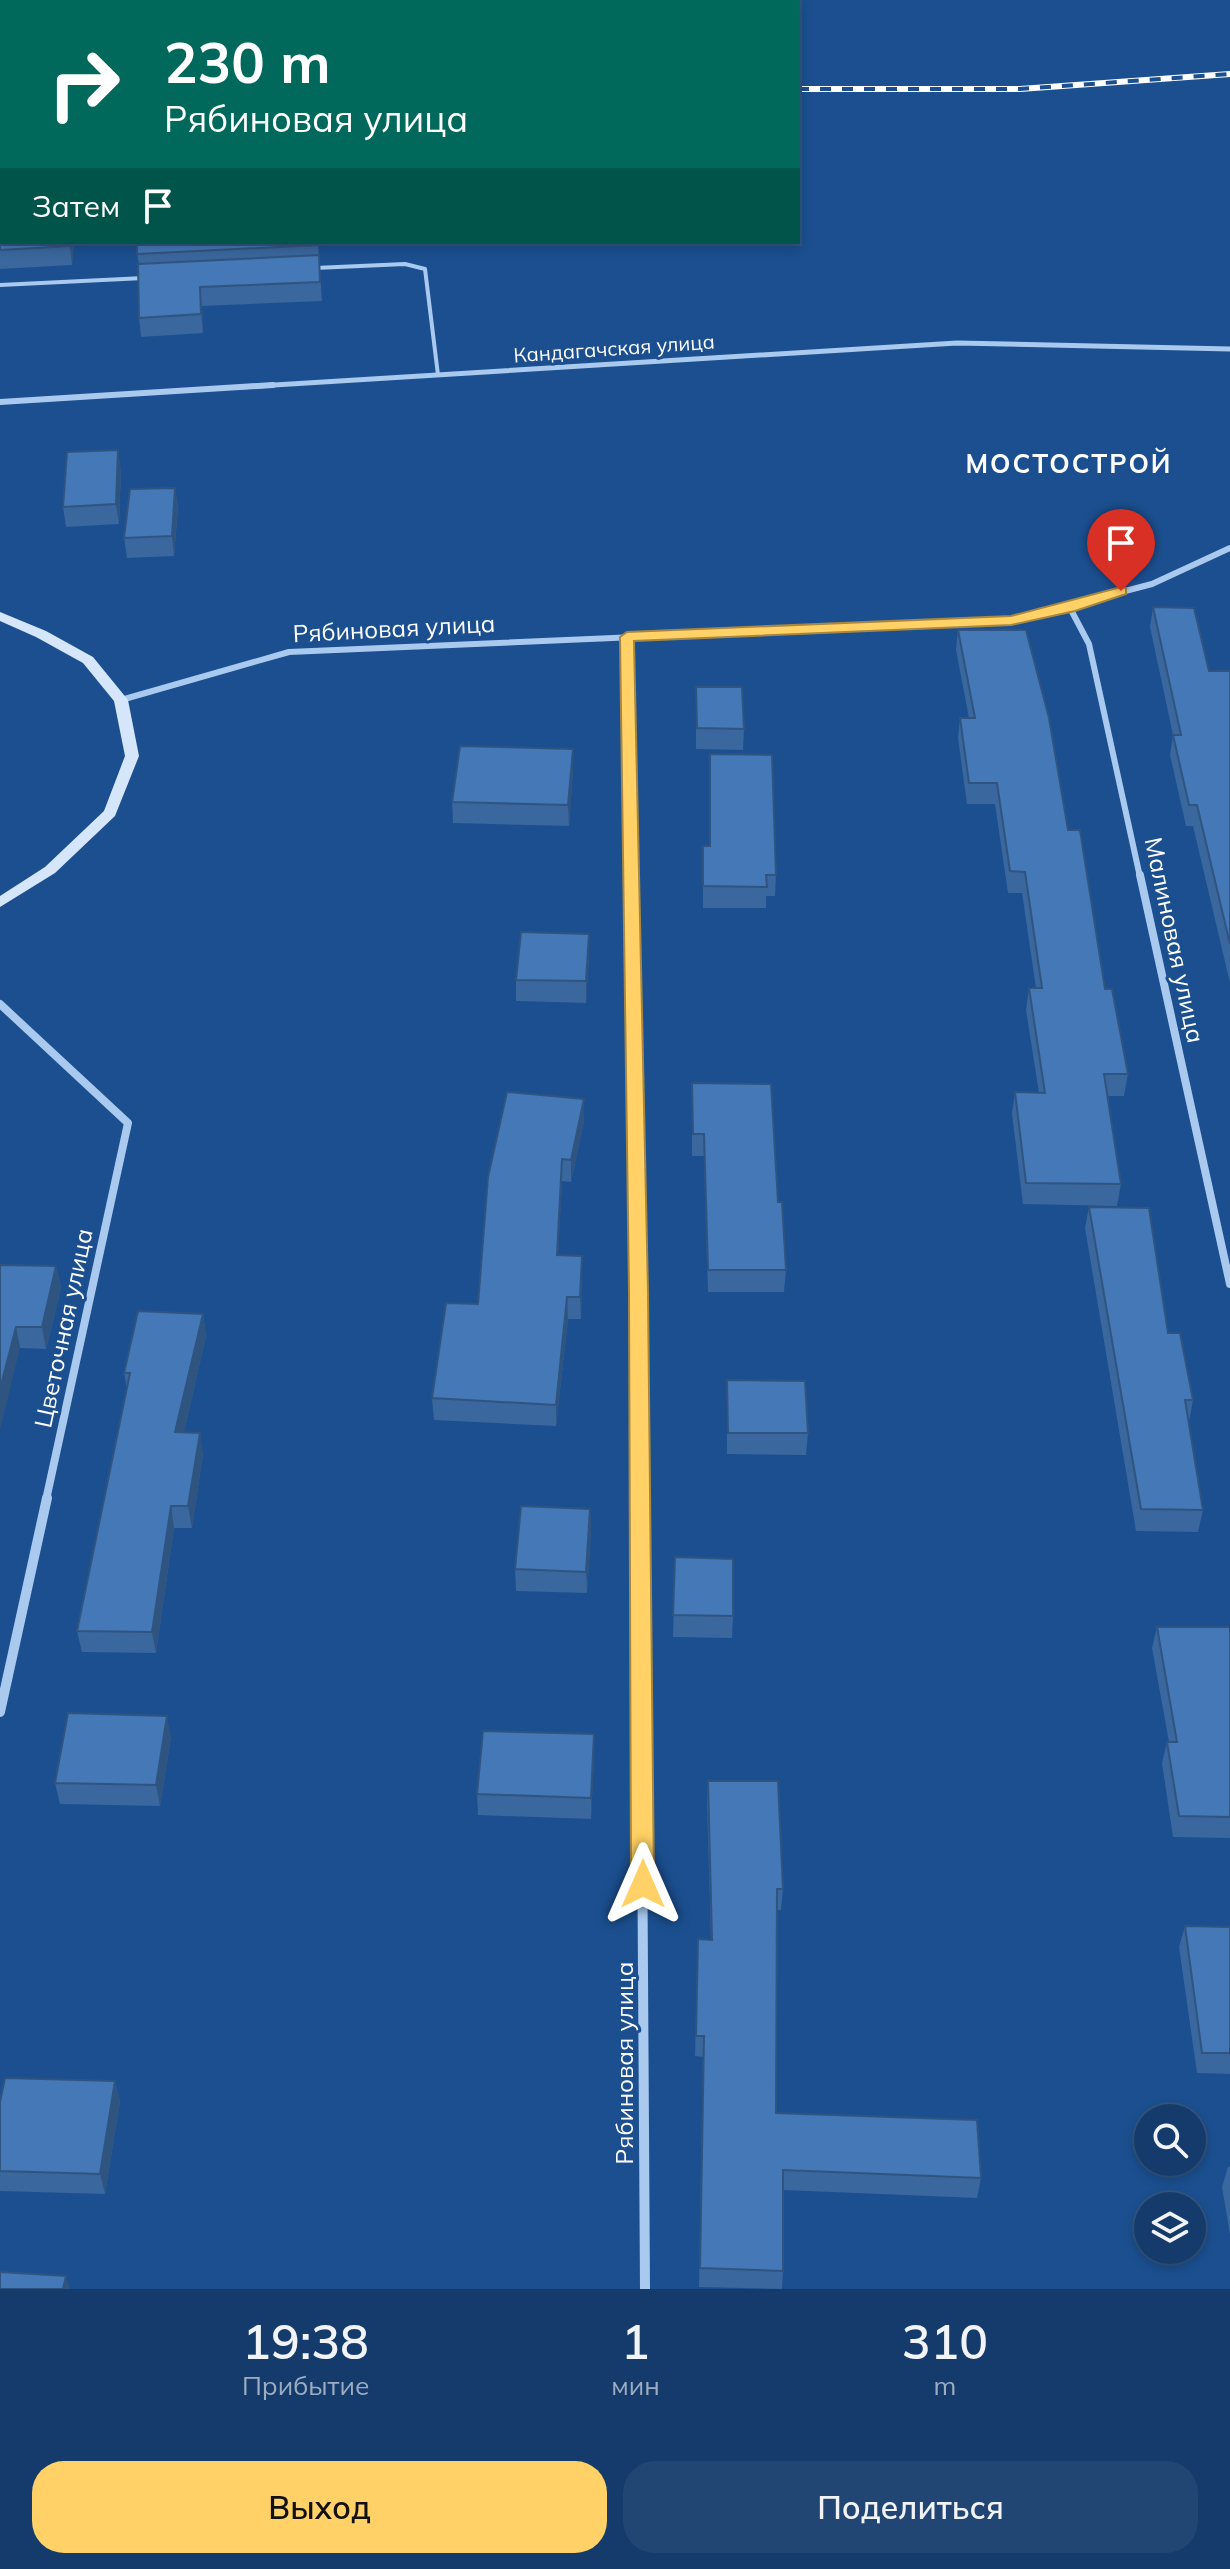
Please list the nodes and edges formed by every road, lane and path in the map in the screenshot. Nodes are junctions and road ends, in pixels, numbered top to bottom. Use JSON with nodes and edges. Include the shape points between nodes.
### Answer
{"nodes":[{"id":1,"x":311,"y":269,"type":"edge"},
{"id":2,"x":156,"y":277,"type":"edge"},
{"id":3,"x":0,"y":285,"type":"edge"},
{"id":4,"x":1230,"y":349,"type":"edge"},
{"id":5,"x":438,"y":375,"type":"junction"},
{"id":6,"x":0,"y":402,"type":"edge"},
{"id":7,"x":1230,"y":548,"type":"edge"},
{"id":8,"x":1070,"y":608,"type":"junction"},
{"id":9,"x":0,"y":616,"type":"edge"},
{"id":10,"x":627,"y":637,"type":"junction"},
{"id":11,"x":121,"y":700,"type":"junction"},
{"id":12,"x":0,"y":903,"type":"edge"},
{"id":13,"x":0,"y":1004,"type":"edge"},
{"id":14,"x":1230,"y":1284,"type":"edge"},
{"id":15,"x":0,"y":1712,"type":"edge"},
{"id":16,"x":645,"y":2289,"type":"edge"}],
"edges":[{"from":1,"to":5,"type":"lane","via":[[405,264],[425,269]]},
{"from":2,"to":3,"type":"lane"},
{"from":4,"to":5,"type":"street","name":"Кандагачская улица","via":[[957,343]]},
{"from":5,"to":6,"type":"street","name":"Кандагачская улица"},
{"from":7,"to":8,"type":"street","name":"Рябиновая улица","via":[[1198,567]]},
{"from":8,"to":10,"type":"street","name":"Рябиновая улица","via":[[1011,621]]},
{"from":8,"to":14,"type":"street","name":"Малиновая улица","via":[[1089,644]]},
{"from":9,"to":11,"type":"main road","via":[[88,660]]},
{"from":10,"to":11,"type":"street","name":"Рябиновая улица","via":[[289,652]]},
{"from":10,"to":16,"type":"street","name":"Рябиновая улица"},
{"from":11,"to":12,"type":"main road","via":[[132,756],[110,813],[50,870]]},
{"from":13,"to":15,"type":"street","name":"Цветочная улица","via":[[128,1123]]}]}
